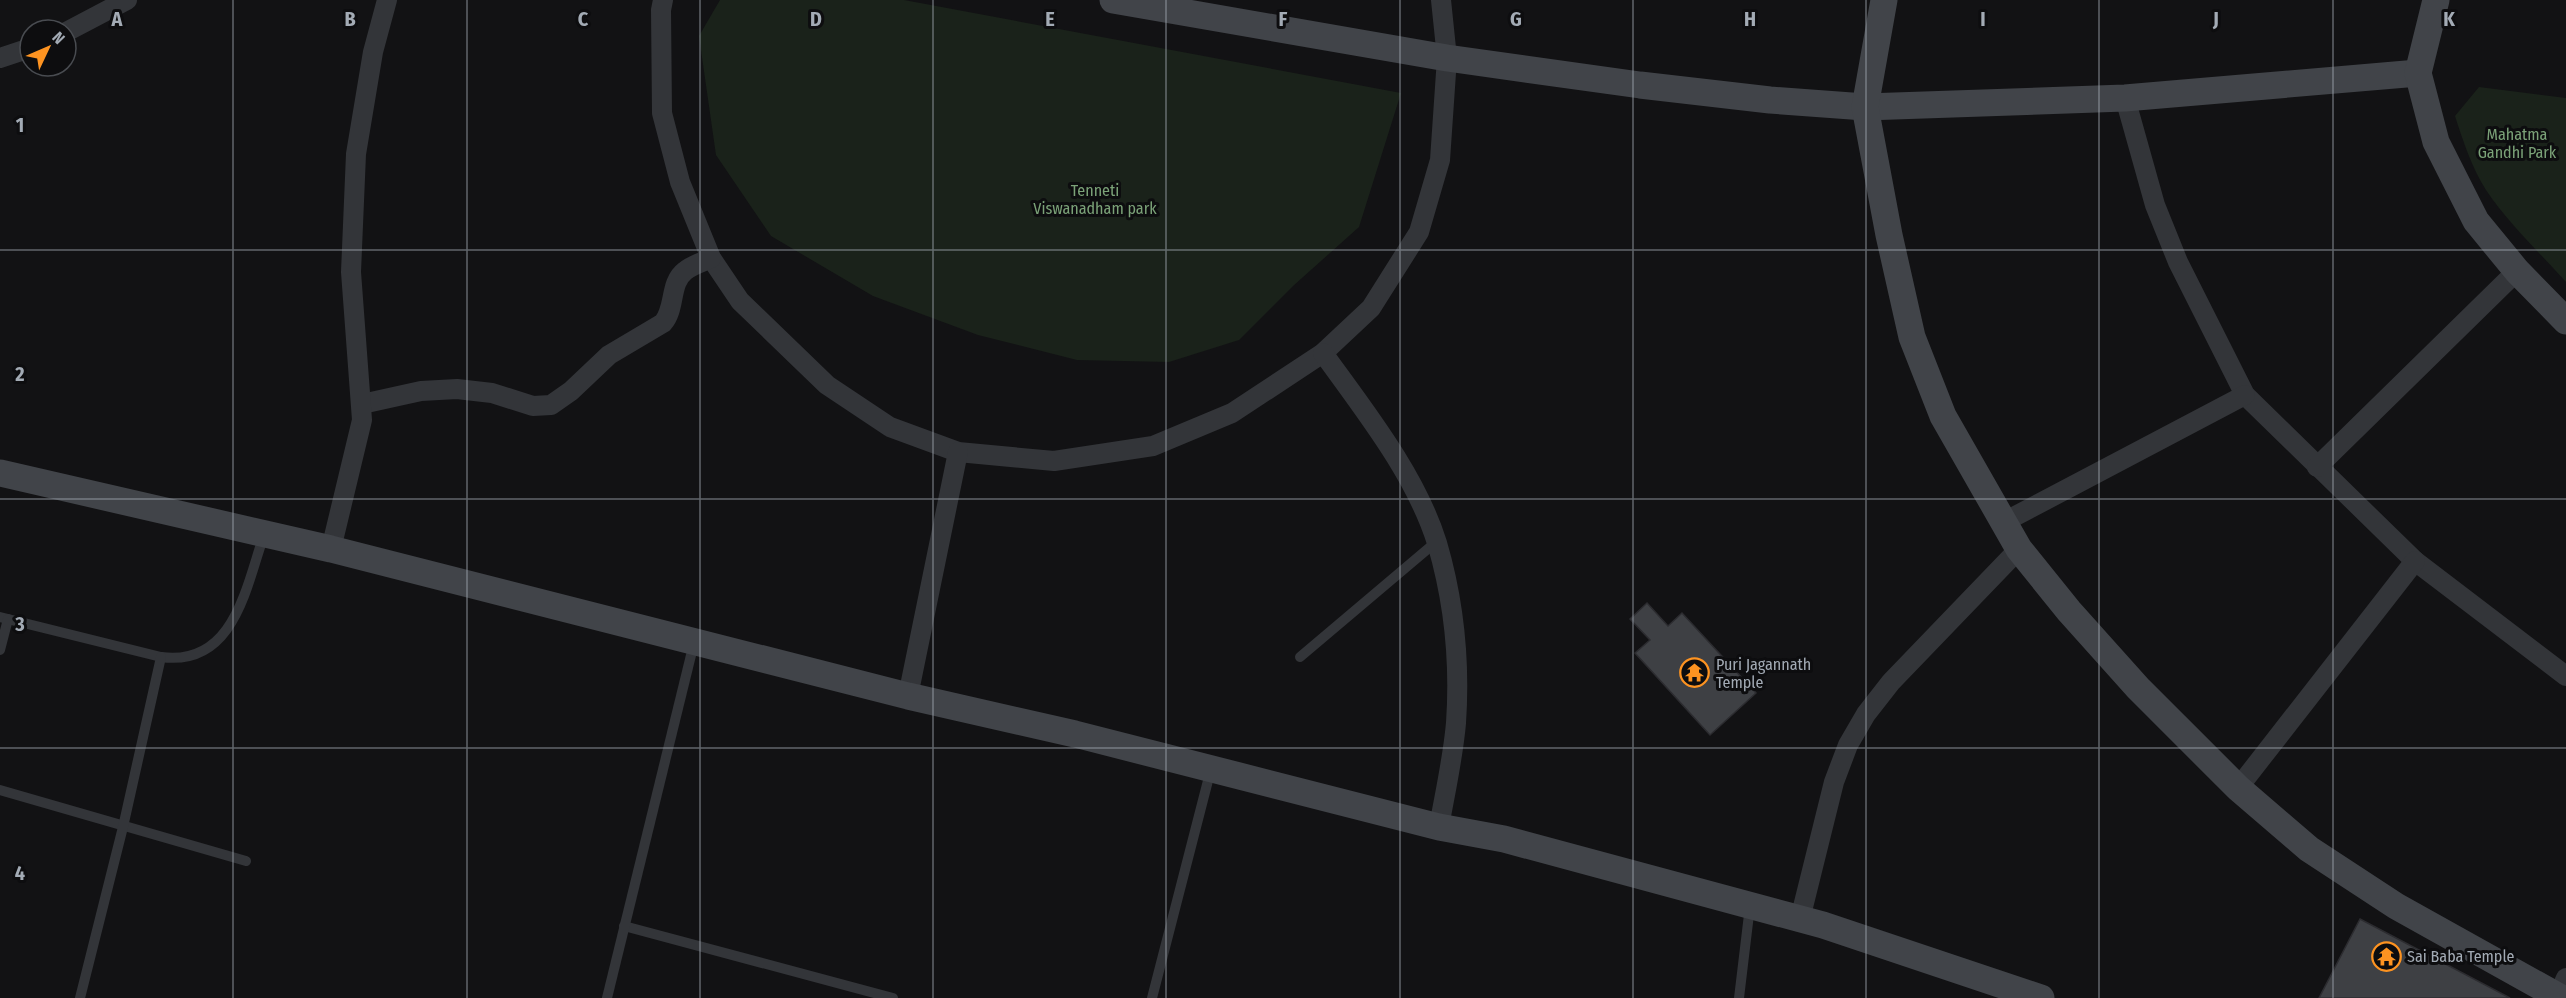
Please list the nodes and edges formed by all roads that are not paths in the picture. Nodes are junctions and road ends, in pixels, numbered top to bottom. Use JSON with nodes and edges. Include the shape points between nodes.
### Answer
{"nodes":[{"id":1,"x":127,"y":0,"type":"edge"},
{"id":2,"x":387,"y":0,"type":"edge"},
{"id":3,"x":663,"y":0,"type":"edge"},
{"id":4,"x":1119,"y":0,"type":"edge"},
{"id":5,"x":1441,"y":0,"type":"edge"},
{"id":6,"x":1884,"y":0,"type":"edge"},
{"id":7,"x":2436,"y":0,"type":"edge"},
{"id":8,"x":78,"y":26,"type":"edge"},
{"id":9,"x":18,"y":52,"type":"edge"},
{"id":10,"x":0,"y":58,"type":"edge"},
{"id":11,"x":1447,"y":58,"type":"junction"},
{"id":12,"x":2418,"y":73,"type":"junction"},
{"id":13,"x":2125,"y":98,"type":"junction"},
{"id":14,"x":1865,"y":107,"type":"junction"},
{"id":15,"x":711,"y":258,"type":"junction"},
{"id":16,"x":2517,"y":271,"type":"junction"},
{"id":17,"x":2566,"y":321,"type":"edge"},
{"id":18,"x":1323,"y":353,"type":"junction"},
{"id":19,"x":2245,"y":395,"type":"junction"},
{"id":20,"x":362,"y":404,"type":"junction"},
{"id":21,"x":958,"y":452,"type":"junction"},
{"id":22,"x":2316,"y":467,"type":"junction"},
{"id":23,"x":0,"y":473,"type":"edge"},
{"id":24,"x":2004,"y":522,"type":"junction"},
{"id":25,"x":264,"y":534,"type":"junction"},
{"id":26,"x":1436,"y":542,"type":"junction"},
{"id":27,"x":331,"y":549,"type":"junction"},
{"id":28,"x":2019,"y":549,"type":"junction"},
{"id":29,"x":2415,"y":561,"type":"junction"},
{"id":30,"x":4,"y":618,"type":"edge"},
{"id":31,"x":695,"y":640,"type":"junction"},
{"id":32,"x":0,"y":650,"type":"edge"},
{"id":33,"x":161,"y":657,"type":"junction"},
{"id":34,"x":1300,"y":657,"type":"dead end"},
{"id":35,"x":2566,"y":676,"type":"edge"},
{"id":36,"x":908,"y":696,"type":"junction"},
{"id":37,"x":1212,"y":768,"type":"junction"},
{"id":38,"x":2238,"y":788,"type":"junction"},
{"id":39,"x":0,"y":790,"type":"edge"},
{"id":40,"x":1439,"y":826,"type":"junction"},
{"id":41,"x":123,"y":827,"type":"junction"},
{"id":42,"x":246,"y":861,"type":"dead end"},
{"id":43,"x":1750,"y":903,"type":"junction"},
{"id":44,"x":1800,"y":919,"type":"junction"},
{"id":45,"x":624,"y":926,"type":"junction"},
{"id":46,"x":2562,"y":991,"type":"edge"},
{"id":47,"x":80,"y":998,"type":"edge"},
{"id":48,"x":607,"y":998,"type":"edge"},
{"id":49,"x":893,"y":998,"type":"edge"},
{"id":50,"x":1152,"y":998,"type":"edge"},
{"id":51,"x":1739,"y":998,"type":"edge"},
{"id":52,"x":2041,"y":998,"type":"edge"}],
"edges":[{"from":1,"to":8,"type":"street"},
{"from":2,"to":20,"type":"street","via":[[373,52],[356,154],[351,272]]},
{"from":3,"to":15,"type":"street","via":[[662,113],[680,182]]},
{"from":4,"to":11,"type":"street"},
{"from":5,"to":11,"type":"street"},
{"from":6,"to":14,"type":"street"},
{"from":7,"to":12,"type":"street"},
{"from":9,"to":10,"type":"street"},
{"from":11,"to":14,"type":"street","via":[[1664,88]]},
{"from":11,"to":18,"type":"street","via":[[1440,160],[1419,232],[1371,308]]},
{"from":12,"to":13,"type":"street"},
{"from":12,"to":16,"type":"street","via":[[2436,142],[2476,221]]},
{"from":13,"to":14,"type":"street"},
{"from":13,"to":19,"type":"street","via":[[2155,205],[2178,262]]},
{"from":14,"to":24,"type":"street","via":[[1912,337],[1943,417]]},
{"from":15,"to":20,"type":"street","via":[[686,269],[679,277],[669,316],[663,323],[609,355],[571,392],[551,405],[533,406],[492,393],[457,389],[421,391]]},
{"from":15,"to":21,"type":"street","via":[[740,301],[827,385],[890,427]]},
{"from":16,"to":17,"type":"street"},
{"from":16,"to":22,"type":"street"},
{"from":18,"to":21,"type":"street","via":[[1232,413],[1153,446],[1054,461]]},
{"from":18,"to":26,"type":"street","via":[[1408,479]]},
{"from":19,"to":22,"type":"street"},
{"from":19,"to":24,"type":"street"},
{"from":20,"to":27,"type":"street","via":[[358,443]]},
{"from":21,"to":36,"type":"street"},
{"from":22,"to":29,"type":"street"},
{"from":23,"to":25,"type":"street"},
{"from":24,"to":28,"type":"street"},
{"from":25,"to":27,"type":"street"},
{"from":25,"to":33,"type":"lane","via":[[238,609],[225,634],[194,654],[175,659]]},
{"from":26,"to":34,"type":"lane"},
{"from":26,"to":40,"type":"street","via":[[1451,606],[1457,669],[1456,724]]},
{"from":27,"to":31,"type":"street"},
{"from":28,"to":38,"type":"street","via":[[2138,688]]},
{"from":28,"to":44,"type":"street","via":[[1891,682],[1866,714],[1848,745],[1834,782]]},
{"from":29,"to":35,"type":"street"},
{"from":29,"to":38,"type":"street"},
{"from":30,"to":32,"type":"lane"},
{"from":30,"to":33,"type":"lane"},
{"from":31,"to":36,"type":"street"},
{"from":31,"to":45,"type":"lane"},
{"from":33,"to":41,"type":"lane"},
{"from":36,"to":37,"type":"street"},
{"from":37,"to":40,"type":"street"},
{"from":37,"to":50,"type":"lane"},
{"from":38,"to":46,"type":"street","via":[[2309,849],[2386,900]]},
{"from":39,"to":41,"type":"lane"},
{"from":40,"to":43,"type":"street","via":[[1504,839]]},
{"from":41,"to":42,"type":"lane"},
{"from":41,"to":47,"type":"lane"},
{"from":43,"to":44,"type":"street"},
{"from":43,"to":51,"type":"lane"},
{"from":44,"to":52,"type":"street"},
{"from":45,"to":48,"type":"lane"},
{"from":45,"to":49,"type":"lane"}]}
